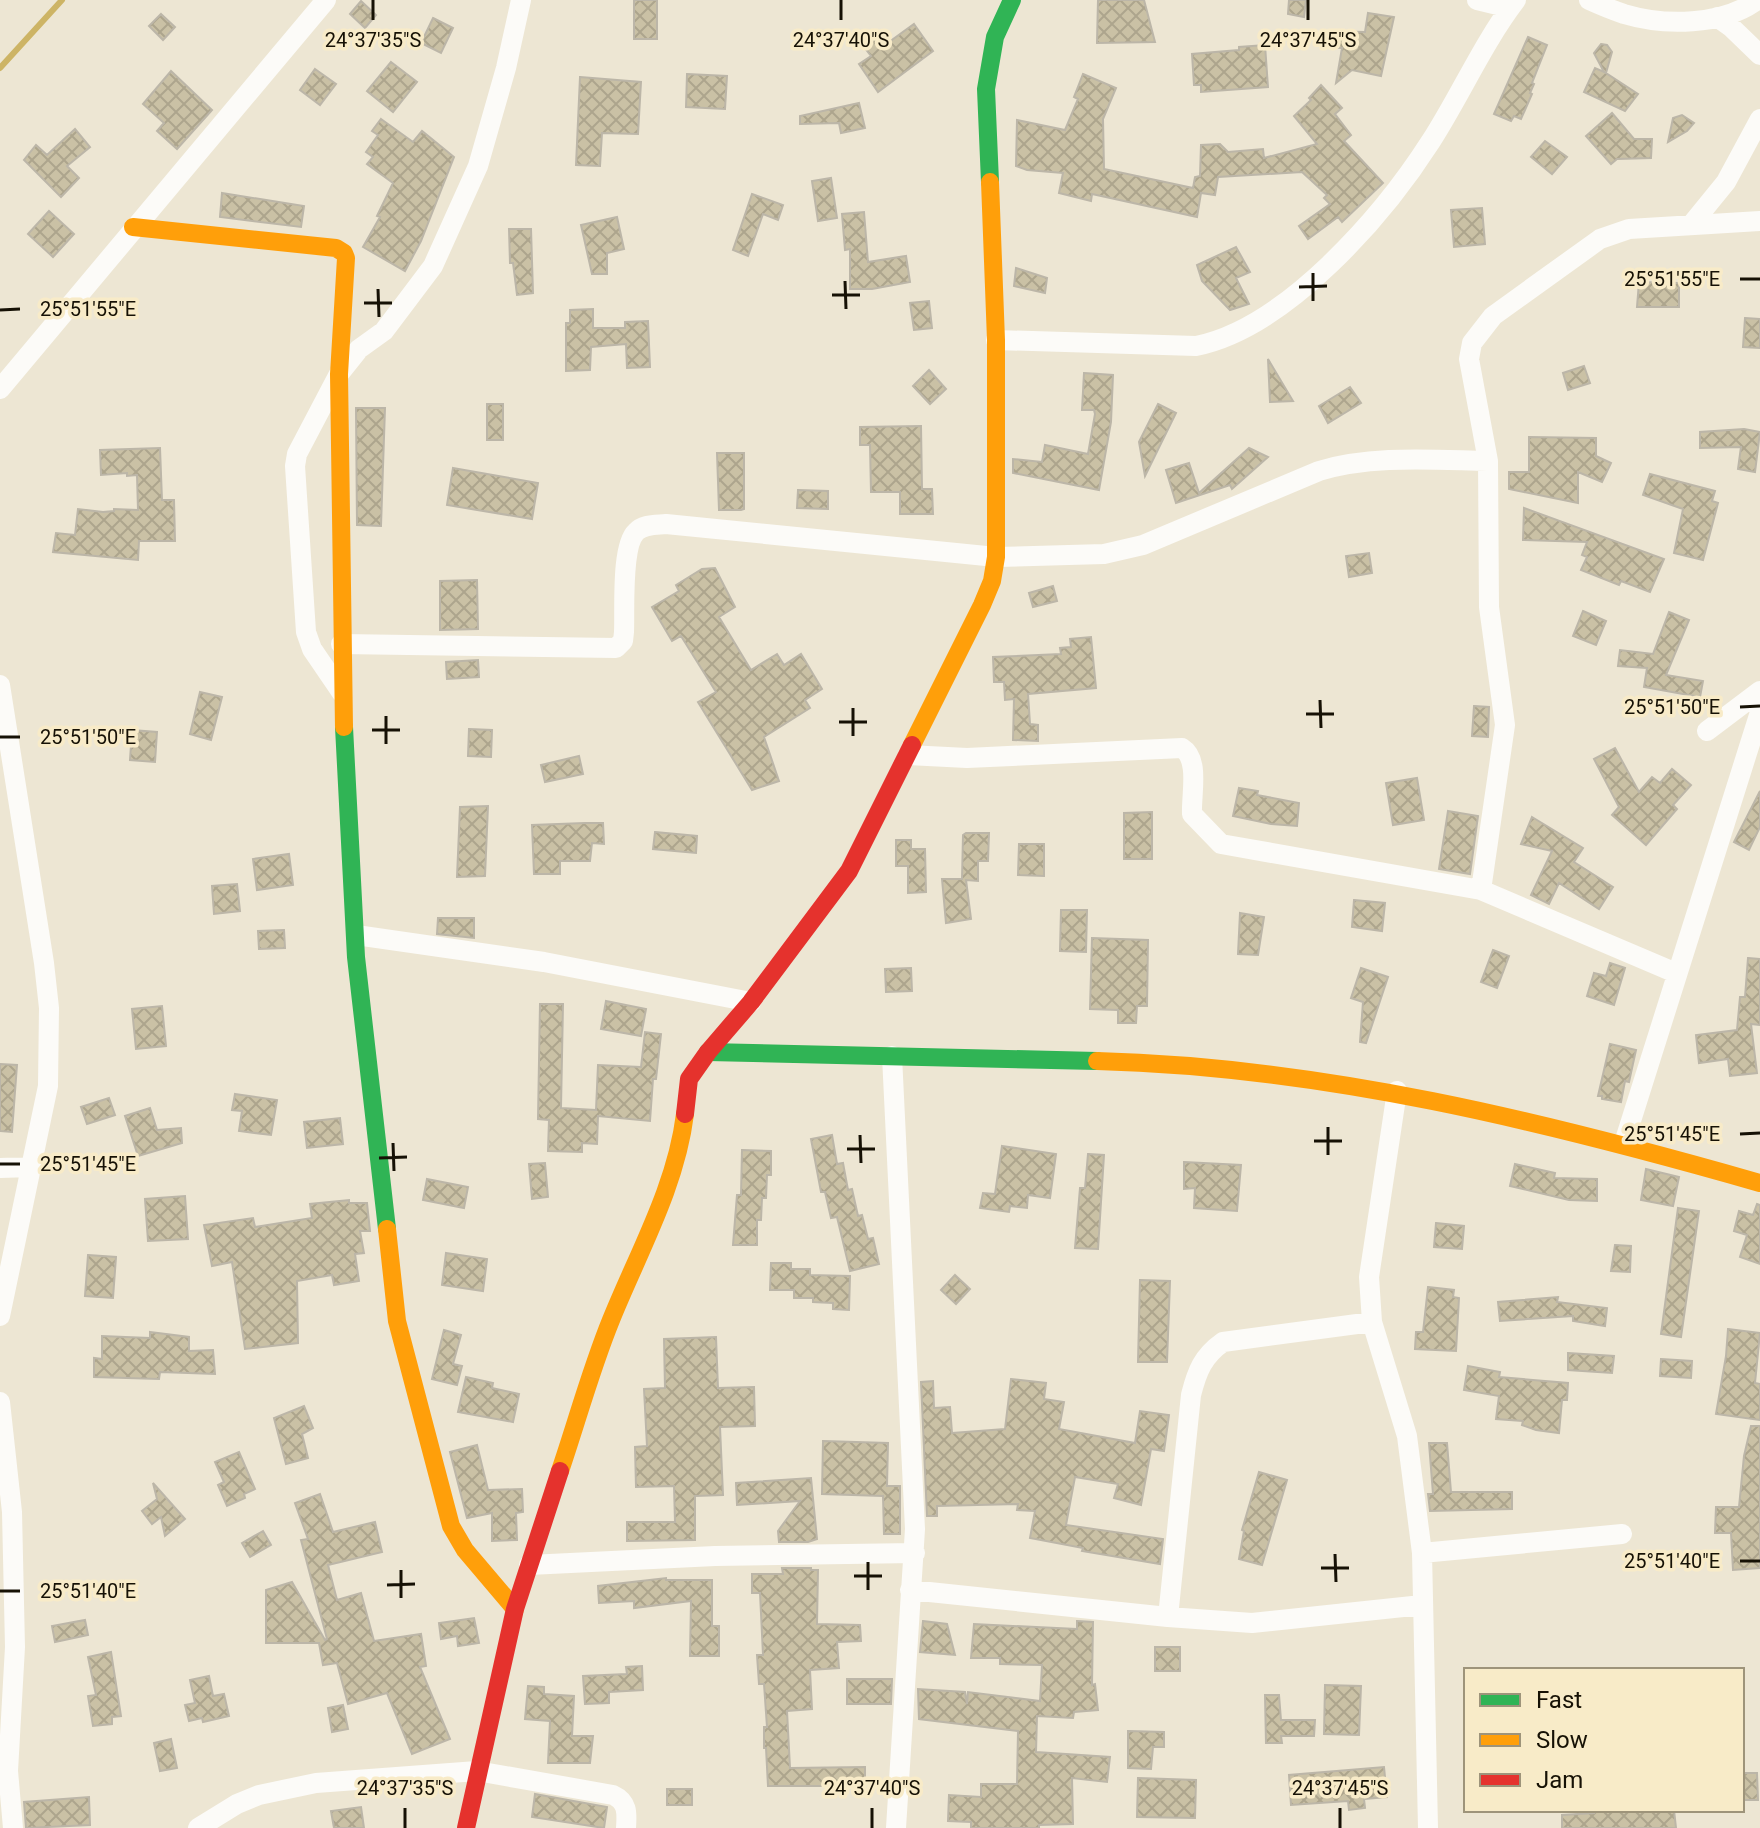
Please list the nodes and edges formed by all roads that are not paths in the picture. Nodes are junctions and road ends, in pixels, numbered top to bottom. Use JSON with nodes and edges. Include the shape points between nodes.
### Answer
{"nodes":[{"id":1,"x":326,"y":0,"type":"edge"},
{"id":2,"x":521,"y":0,"type":"edge"},
{"id":3,"x":1012,"y":0,"type":"edge"},
{"id":4,"x":1477,"y":0,"type":"edge"},
{"id":5,"x":1589,"y":0,"type":"edge"},
{"id":6,"x":1757,"y":0,"type":"edge"},
{"id":7,"x":1513,"y":4,"type":"edge"},
{"id":8,"x":1717,"y":17,"type":"junction"},
{"id":9,"x":1760,"y":55,"type":"edge"},
{"id":10,"x":1760,"y":119,"type":"edge"},
{"id":11,"x":1760,"y":221,"type":"edge"},
{"id":12,"x":1691,"y":225,"type":"junction"},
{"id":13,"x":133,"y":227,"type":"junction"},
{"id":14,"x":996,"y":340,"type":"junction"},
{"id":15,"x":339,"y":374,"type":"junction"},
{"id":16,"x":0,"y":389,"type":"edge"},
{"id":17,"x":1488,"y":461,"type":"junction"},
{"id":18,"x":996,"y":557,"type":"junction"},
{"id":19,"x":341,"y":644,"type":"junction"},
{"id":20,"x":0,"y":685,"type":"edge"},
{"id":21,"x":1760,"y":691,"type":"edge"},
{"id":22,"x":342,"y":693,"type":"junction"},
{"id":23,"x":1760,"y":712,"type":"edge"},
{"id":24,"x":1707,"y":731,"type":"dead end"},
{"id":25,"x":908,"y":755,"type":"junction"},
{"id":26,"x":1481,"y":890,"type":"junction"},
{"id":27,"x":356,"y":935,"type":"junction"},
{"id":28,"x":1676,"y":973,"type":"junction"},
{"id":29,"x":751,"y":1002,"type":"junction"},
{"id":30,"x":708,"y":1052,"type":"junction"},
{"id":31,"x":892,"y":1056,"type":"junction"},
{"id":32,"x":1397,"y":1091,"type":"junction"},
{"id":33,"x":1624,"y":1143,"type":"junction"},
{"id":34,"x":31,"y":1167,"type":"junction"},
{"id":35,"x":0,"y":1168,"type":"edge"},
{"id":36,"x":1760,"y":1183,"type":"edge"},
{"id":37,"x":0,"y":1316,"type":"edge"},
{"id":38,"x":1372,"y":1322,"type":"junction"},
{"id":39,"x":0,"y":1402,"type":"edge"},
{"id":40,"x":1622,"y":1534,"type":"dead end"},
{"id":41,"x":915,"y":1553,"type":"junction"},
{"id":42,"x":1422,"y":1553,"type":"junction"},
{"id":43,"x":529,"y":1565,"type":"junction"},
{"id":44,"x":910,"y":1590,"type":"junction"},
{"id":45,"x":1422,"y":1605,"type":"junction"},
{"id":46,"x":515,"y":1609,"type":"junction"},
{"id":47,"x":1168,"y":1617,"type":"junction"},
{"id":48,"x":7,"y":1700,"type":"edge"},
{"id":49,"x":477,"y":1771,"type":"junction"},
{"id":50,"x":13,"y":1828,"type":"edge"},
{"id":51,"x":198,"y":1828,"type":"edge"},
{"id":52,"x":466,"y":1828,"type":"edge"},
{"id":53,"x":626,"y":1828,"type":"edge"},
{"id":54,"x":896,"y":1828,"type":"edge"},
{"id":55,"x":1428,"y":1828,"type":"edge"}],
"edges":[{"from":1,"to":13,"type":"street"},
{"from":2,"to":15,"type":"street","via":[[478,166],[433,266],[384,331],[359,349]]},
{"from":3,"to":14,"type":"street","via":[[995,37],[986,89]]},
{"from":4,"to":7,"type":"street"},
{"from":5,"to":8,"type":"street","via":[[1660,20]]},
{"from":6,"to":8,"type":"street"},
{"from":7,"to":14,"type":"street","via":[[1430,142],[1379,209],[1318,275],[1253,323],[1196,346]]},
{"from":8,"to":9,"type":"street"},
{"from":10,"to":12,"type":"street","via":[[1726,182]]},
{"from":11,"to":12,"type":"street"},
{"from":12,"to":17,"type":"street","via":[[1629,229],[1600,239],[1479,331],[1469,359]]},
{"from":13,"to":15,"type":"street","via":[[341,250],[347,265]]},
{"from":13,"to":16,"type":"street"},
{"from":14,"to":18,"type":"street"},
{"from":15,"to":19,"type":"street"},
{"from":15,"to":22,"type":"street","via":[[295,466],[306,632]]},
{"from":17,"to":18,"type":"street","via":[[1337,466],[1122,551]]},
{"from":17,"to":26,"type":"street","via":[[1489,607],[1505,725]]},
{"from":18,"to":19,"type":"street","via":[[649,525],[637,530],[627,547],[624,632],[616,648]]},
{"from":18,"to":25,"type":"street","via":[[987,595]]},
{"from":19,"to":22,"type":"street"},
{"from":20,"to":34,"type":"street","via":[[49,1008],[48,1086]]},
{"from":21,"to":24,"type":"street"},
{"from":22,"to":27,"type":"street"},
{"from":23,"to":28,"type":"street"},
{"from":25,"to":26,"type":"street","via":[[967,758],[1182,748],[1192,763],[1192,814],[1221,844]]},
{"from":25,"to":29,"type":"street","via":[[849,871]]},
{"from":26,"to":28,"type":"street"},
{"from":27,"to":29,"type":"street","via":[[544,962]]},
{"from":27,"to":46,"type":"street","via":[[400,1338],[457,1539]]},
{"from":28,"to":33,"type":"street"},
{"from":29,"to":30,"type":"street"},
{"from":30,"to":31,"type":"street"},
{"from":30,"to":43,"type":"street","via":[[689,1079],[670,1180],[609,1324]]},
{"from":31,"to":32,"type":"street","via":[[1171,1063]]},
{"from":31,"to":41,"type":"street"},
{"from":32,"to":33,"type":"street"},
{"from":32,"to":38,"type":"street","via":[[1371,1248]]},
{"from":33,"to":36,"type":"street"},
{"from":34,"to":35,"type":"street"},
{"from":34,"to":37,"type":"street"},
{"from":38,"to":42,"type":"street","via":[[1407,1436]]},
{"from":38,"to":47,"type":"street","via":[[1223,1342],[1202,1361],[1191,1395]]},
{"from":39,"to":48,"type":"street","via":[[12,1512],[15,1647]]},
{"from":40,"to":42,"type":"street"},
{"from":41,"to":43,"type":"street"},
{"from":41,"to":44,"type":"street"},
{"from":42,"to":45,"type":"street"},
{"from":43,"to":46,"type":"street"},
{"from":44,"to":47,"type":"street"},
{"from":44,"to":54,"type":"street"},
{"from":45,"to":47,"type":"street","via":[[1268,1622]]},
{"from":45,"to":55,"type":"street"},
{"from":46,"to":49,"type":"street"},
{"from":48,"to":50,"type":"street"},
{"from":49,"to":51,"type":"street","via":[[286,1788],[237,1804]]},
{"from":49,"to":52,"type":"street"},
{"from":49,"to":53,"type":"street","via":[[621,1798]]}]}
